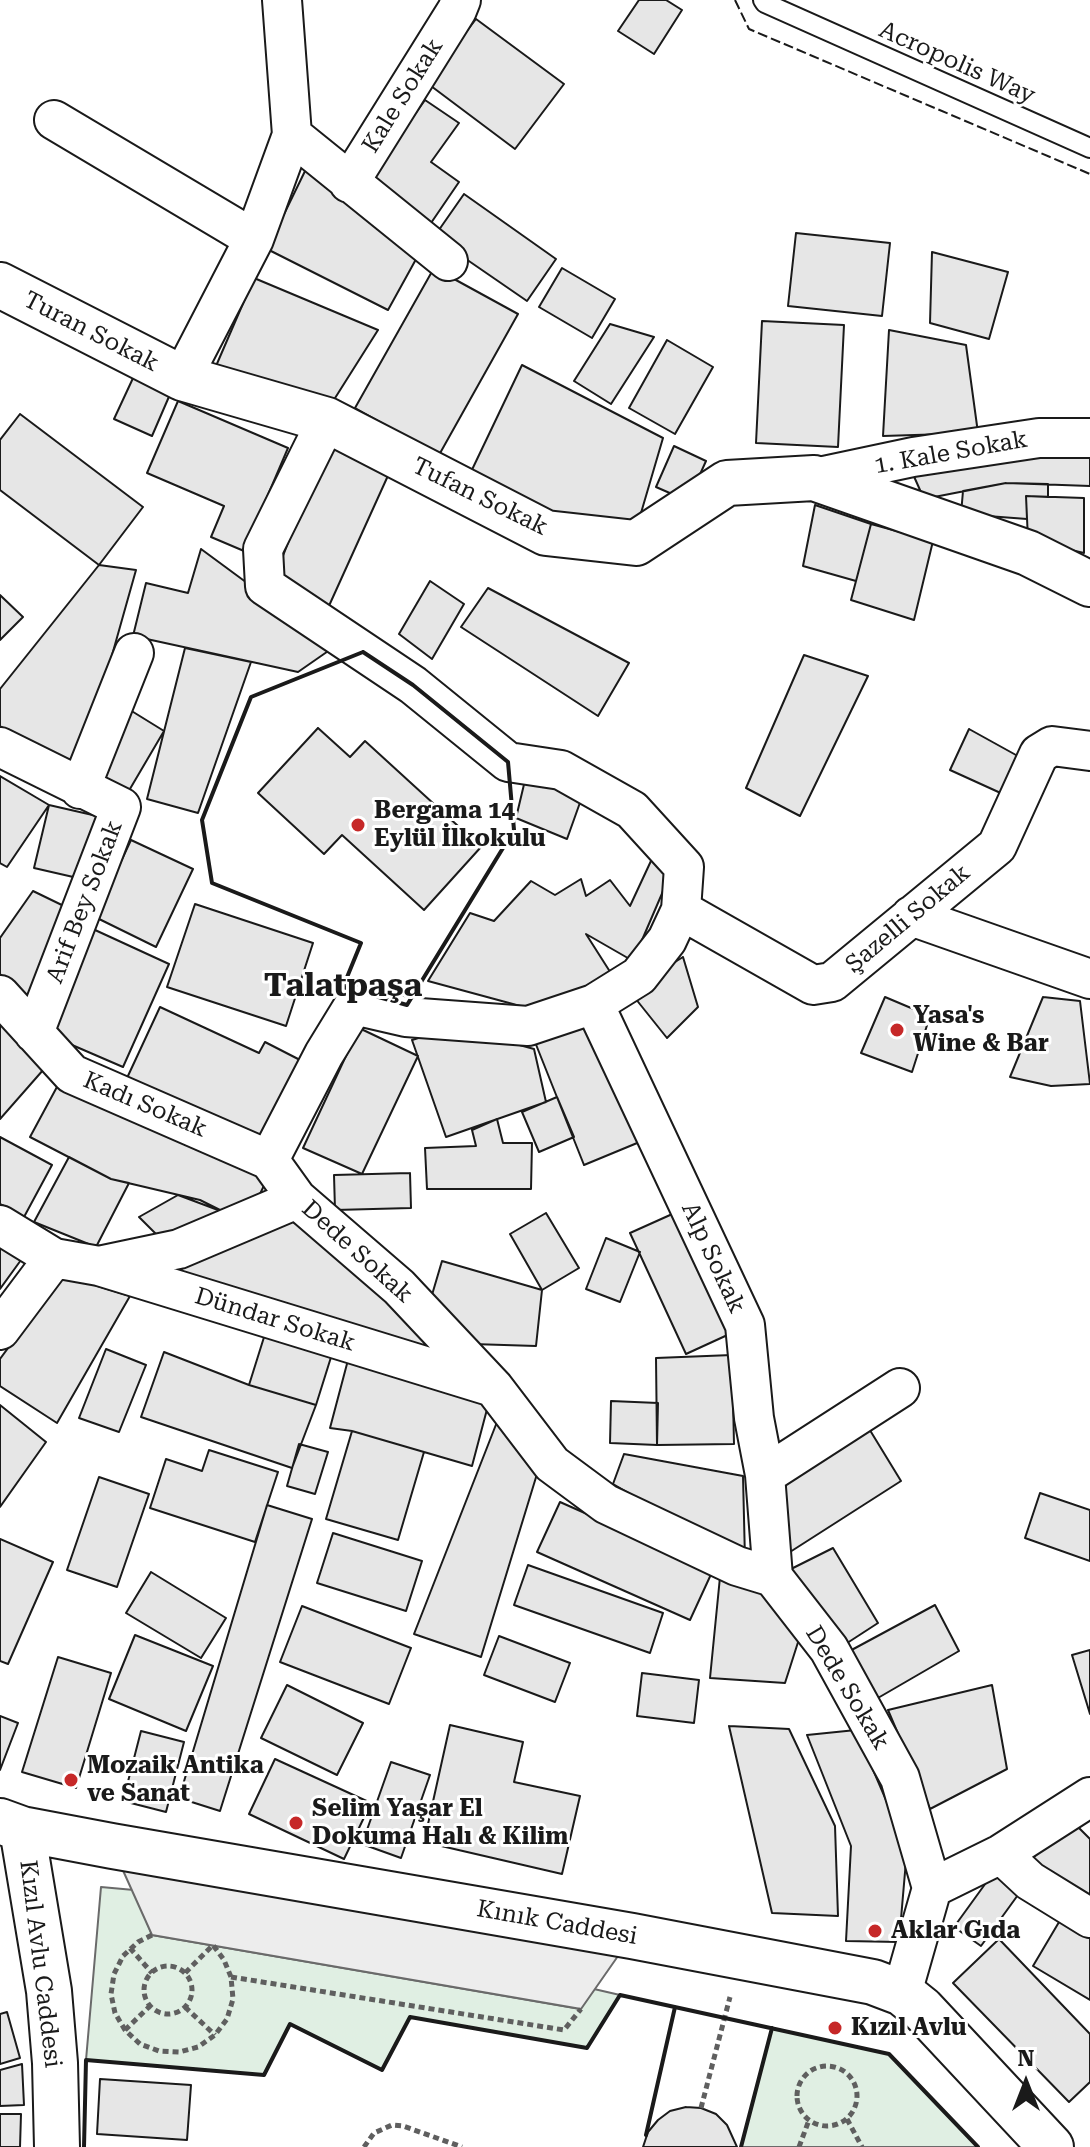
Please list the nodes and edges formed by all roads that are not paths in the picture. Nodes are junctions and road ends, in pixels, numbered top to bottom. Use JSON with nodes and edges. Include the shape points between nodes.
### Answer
{"nodes":[{"id":1,"x":282,"y":0,"type":"edge"},
{"id":2,"x":763,"y":0,"type":"edge"},
{"id":3,"x":459,"y":5,"type":"edge"},
{"id":4,"x":54,"y":120,"type":"dead end"},
{"id":5,"x":292,"y":135,"type":"junction"},
{"id":6,"x":1090,"y":148,"type":"edge"},
{"id":7,"x":349,"y":183,"type":"junction"},
{"id":8,"x":254,"y":239,"type":"junction"},
{"id":9,"x":448,"y":261,"type":"dead end"},
{"id":10,"x":0,"y":285,"type":"edge"},
{"id":11,"x":182,"y":378,"type":"junction"},
{"id":12,"x":327,"y":420,"type":"junction"},
{"id":13,"x":1090,"y":438,"type":"edge"},
{"id":14,"x":814,"y":478,"type":"junction"},
{"id":15,"x":1090,"y":584,"type":"edge"},
{"id":16,"x":134,"y":653,"type":"dead end"},
{"id":17,"x":0,"y":747,"type":"edge"},
{"id":18,"x":1090,"y":751,"type":"edge"},
{"id":19,"x":80,"y":789,"type":"junction"},
{"id":20,"x":681,"y":910,"type":"junction"},
{"id":21,"x":911,"y":916,"type":"junction"},
{"id":22,"x":1090,"y":979,"type":"edge"},
{"id":23,"x":0,"y":995,"type":"edge"},
{"id":24,"x":594,"y":1004,"type":"junction"},
{"id":25,"x":34,"y":1033,"type":"junction"},
{"id":26,"x":269,"y":1160,"type":"junction"},
{"id":27,"x":297,"y":1199,"type":"junction"},
{"id":28,"x":0,"y":1225,"type":"edge"},
{"id":29,"x":54,"y":1258,"type":"junction"},
{"id":30,"x":99,"y":1266,"type":"junction"},
{"id":31,"x":0,"y":1330,"type":"edge"},
{"id":32,"x":494,"y":1388,"type":"junction"},
{"id":33,"x":900,"y":1388,"type":"dead end"},
{"id":34,"x":765,"y":1475,"type":"junction"},
{"id":35,"x":773,"y":1577,"type":"junction"},
{"id":36,"x":1090,"y":1797,"type":"edge"},
{"id":37,"x":11,"y":1825,"type":"edge"},
{"id":38,"x":1001,"y":1854,"type":"junction"},
{"id":39,"x":932,"y":1888,"type":"junction"},
{"id":40,"x":1090,"y":1918,"type":"edge"},
{"id":41,"x":902,"y":1993,"type":"junction"},
{"id":42,"x":57,"y":2147,"type":"edge"},
{"id":43,"x":1051,"y":2147,"type":"edge"}],
"edges":[{"from":1,"to":5,"type":"street"},
{"from":2,"to":6,"type":"lane","name":"Acropolis Way"},
{"from":3,"to":7,"type":"street","name":"Kale Sokak"},
{"from":4,"to":8,"type":"street"},
{"from":5,"to":7,"type":"street"},
{"from":5,"to":8,"type":"street"},
{"from":7,"to":9,"type":"street"},
{"from":8,"to":11,"type":"street"},
{"from":10,"to":11,"type":"main road","name":"Turan Sokak"},
{"from":11,"to":12,"type":"main road","name":"Tufan Sokak"},
{"from":12,"to":14,"type":"main road","name":"Tufan Sokak","via":[[546,533],[636,543],[727,483]]},
{"from":12,"to":20,"type":"street","via":[[263,549],[265,586],[413,685],[508,762],[561,770],[632,810],[684,867]]},
{"from":13,"to":14,"type":"street","name":"1. Kale Sokak","via":[[1023,440]]},
{"from":14,"to":15,"type":"main road","name":"Tufan Sokak","via":[[1028,553]]},
{"from":16,"to":19,"type":"street"},
{"from":17,"to":19,"type":"street","name":"Arif Bey Sokak"},
{"from":18,"to":21,"type":"street","name":"Şazelli Sokak","via":[[1052,746],[1039,754],[997,846]]},
{"from":19,"to":25,"type":"street","name":"Arif Bey Sokak","via":[[121,807]]},
{"from":20,"to":21,"type":"street","name":"Şazelli Sokak","via":[[813,985],[832,982]]},
{"from":20,"to":24,"type":"street","via":[[667,940],[639,976]]},
{"from":21,"to":22,"type":"street"},
{"from":23,"to":25,"type":"street","name":"Kadı Sokak"},
{"from":24,"to":26,"type":"street","via":[[528,1026],[406,1017],[354,1005]]},
{"from":24,"to":34,"type":"street","name":"Alp Sokak","via":[[745,1325]]},
{"from":25,"to":26,"type":"street","name":"Kadı Sokak","via":[[72,1074]]},
{"from":26,"to":27,"type":"street","name":"Dede Sokak"},
{"from":27,"to":30,"type":"street","via":[[179,1249]]},
{"from":27,"to":32,"type":"street","name":"Dede Sokak","via":[[399,1287]]},
{"from":28,"to":29,"type":"street"},
{"from":29,"to":30,"type":"street","name":"Dündar Sokak"},
{"from":29,"to":31,"type":"street"},
{"from":30,"to":32,"type":"street","name":"Dündar Sokak"},
{"from":32,"to":35,"type":"street","name":"Dede Sokak","via":[[552,1464],[606,1504],[737,1566]]},
{"from":33,"to":34,"type":"street"},
{"from":34,"to":35,"type":"street","name":"Alp Sokak"},
{"from":35,"to":39,"type":"street","name":"Dede Sokak","via":[[829,1649],[900,1778]]},
{"from":36,"to":38,"type":"street"},
{"from":37,"to":41,"type":"main road","name":"Kınık Caddesi","via":[[842,1975]]},
{"from":37,"to":42,"type":"main road","name":"Kızıl Avlu Caddesi","via":[[49,1991]]},
{"from":38,"to":39,"type":"street"},
{"from":38,"to":40,"type":"street","via":[[1030,1881]]},
{"from":39,"to":41,"type":"street"},
{"from":41,"to":43,"type":"main road","name":"Kınık Caddesi"}]}
